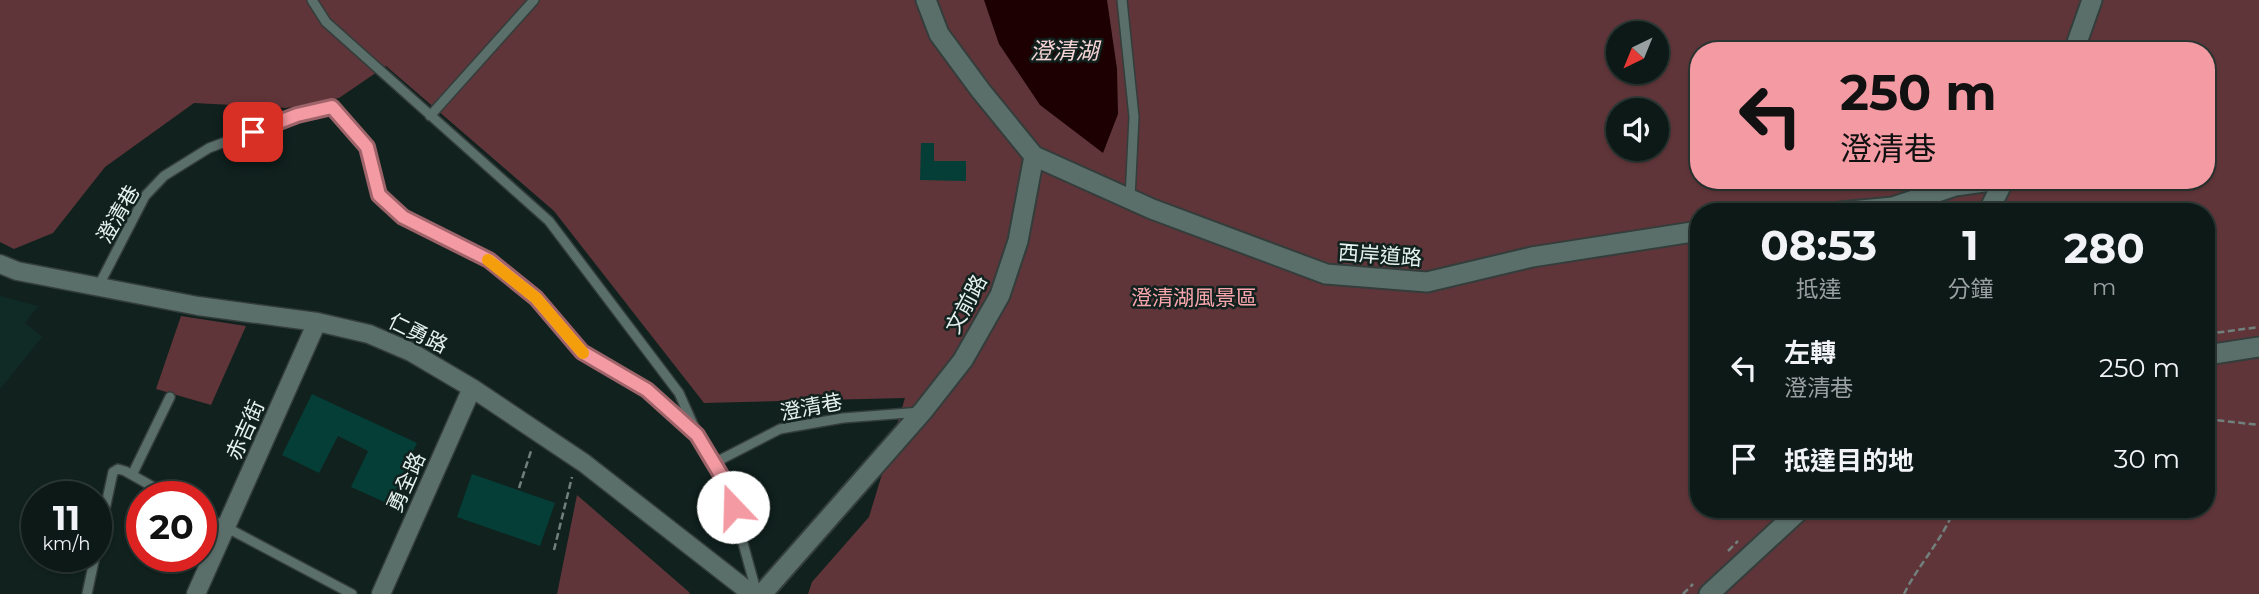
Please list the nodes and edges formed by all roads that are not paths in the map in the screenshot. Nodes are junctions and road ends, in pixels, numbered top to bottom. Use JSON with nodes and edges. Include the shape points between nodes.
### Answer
{"nodes":[{"id":1,"x":312,"y":0,"type":"edge"},
{"id":2,"x":534,"y":0,"type":"edge"},
{"id":3,"x":926,"y":0,"type":"edge"},
{"id":4,"x":1122,"y":0,"type":"edge"},
{"id":5,"x":2092,"y":0,"type":"edge"},
{"id":6,"x":2077,"y":42,"type":"edge"},
{"id":7,"x":430,"y":116,"type":"junction"},
{"id":8,"x":1034,"y":156,"type":"junction"},
{"id":9,"x":1950,"y":189,"type":"edge"},
{"id":10,"x":1130,"y":198,"type":"junction"},
{"id":11,"x":1919,"y":203,"type":"edge"},
{"id":12,"x":1690,"y":232,"type":"edge"},
{"id":13,"x":0,"y":264,"type":"edge"},
{"id":14,"x":98,"y":287,"type":"junction"},
{"id":15,"x":317,"y":321,"type":"junction"},
{"id":16,"x":2259,"y":347,"type":"edge"},
{"id":17,"x":2215,"y":354,"type":"edge"},
{"id":18,"x":472,"y":387,"type":"junction"},
{"id":19,"x":170,"y":397,"type":"dead end"},
{"id":20,"x":923,"y":411,"type":"junction"},
{"id":21,"x":697,"y":435,"type":"junction"},
{"id":22,"x":714,"y":463,"type":"junction"},
{"id":23,"x":132,"y":475,"type":"junction"},
{"id":24,"x":111,"y":481,"type":"edge"},
{"id":25,"x":143,"y":481,"type":"edge"},
{"id":26,"x":1791,"y":518,"type":"edge"},
{"id":27,"x":217,"y":524,"type":"edge"},
{"id":28,"x":226,"y":529,"type":"junction"},
{"id":29,"x":92,"y":572,"type":"edge"},
{"id":30,"x":87,"y":594,"type":"edge"},
{"id":31,"x":196,"y":594,"type":"edge"},
{"id":32,"x":352,"y":594,"type":"edge"},
{"id":33,"x":381,"y":594,"type":"edge"},
{"id":34,"x":754,"y":594,"type":"edge"},
{"id":35,"x":762,"y":594,"type":"edge"},
{"id":36,"x":1709,"y":594,"type":"edge"}],
"edges":[{"from":1,"to":7,"type":"lane","name":"澄清巷","via":[[326,22]]},
{"from":2,"to":7,"type":"lane"},
{"from":3,"to":8,"type":"street","via":[[939,34]]},
{"from":4,"to":10,"type":"lane","via":[[1134,117]]},
{"from":5,"to":6,"type":"street"},
{"from":7,"to":21,"type":"lane","name":"澄清巷","via":[[549,220],[679,393]]},
{"from":8,"to":10,"type":"street","name":"西岸道路"},
{"from":8,"to":20,"type":"street","name":"文前路","via":[[1018,241],[1000,295],[962,360]]},
{"from":9,"to":11,"type":"street"},
{"from":10,"to":12,"type":"street","name":"西岸道路","via":[[1326,274],[1427,282],[1532,257]]},
{"from":13,"to":14,"type":"street","name":"仁勇路"},
{"from":14,"to":15,"type":"street","name":"仁勇路"},
{"from":14,"to":21,"type":"lane","name":"澄清巷","via":[[145,196],[164,176],[209,148],[332,107],[367,147],[379,195],[403,217],[489,260],[536,298],[582,352],[647,390]]},
{"from":15,"to":18,"type":"street","name":"仁勇路","via":[[369,334]]},
{"from":15,"to":28,"type":"street","name":"赤吉街"},
{"from":16,"to":17,"type":"street"},
{"from":18,"to":33,"type":"street","name":"勇全路"},
{"from":18,"to":34,"type":"street","name":"仁勇路","via":[[584,463]]},
{"from":19,"to":23,"type":"lane"},
{"from":20,"to":22,"type":"lane","name":"澄清巷","via":[[780,429]]},
{"from":20,"to":35,"type":"street","name":"文前路"},
{"from":21,"to":22,"type":"lane","name":"澄清巷"},
{"from":22,"to":34,"type":"lane","name":"澄清巷","via":[[727,485]]},
{"from":23,"to":24,"type":"lane","via":[[118,469]]},
{"from":23,"to":25,"type":"lane"},
{"from":26,"to":36,"type":"street"},
{"from":27,"to":28,"type":"lane"},
{"from":28,"to":31,"type":"street","name":"赤吉街"},
{"from":28,"to":32,"type":"lane"},
{"from":29,"to":30,"type":"lane"}]}
